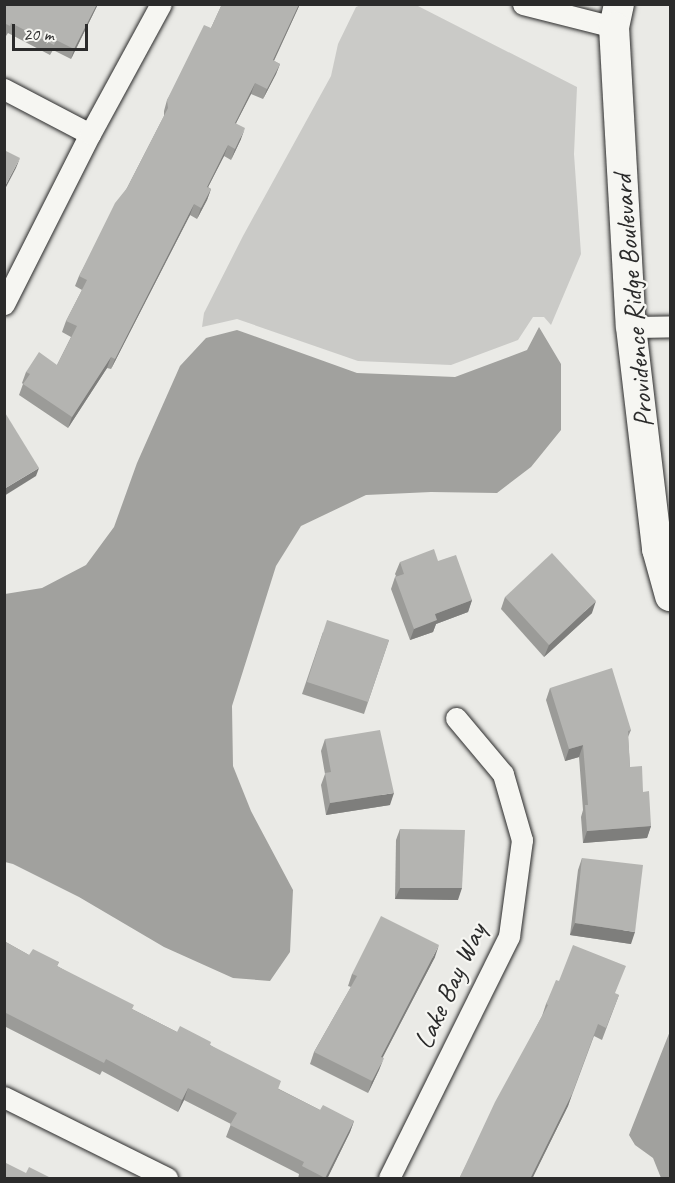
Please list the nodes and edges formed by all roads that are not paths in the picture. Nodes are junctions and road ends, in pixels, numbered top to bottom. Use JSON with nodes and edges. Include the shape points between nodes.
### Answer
{"nodes":[{"id":1,"x":161,"y":4,"type":"edge"},
{"id":2,"x":524,"y":4,"type":"edge"},
{"id":3,"x":616,"y":16,"type":"edge"},
{"id":4,"x":4,"y":89,"type":"edge"},
{"id":5,"x":90,"y":134,"type":"junction"},
{"id":6,"x":4,"y":304,"type":"edge"},
{"id":7,"x":670,"y":326,"type":"edge"},
{"id":8,"x":631,"y":327,"type":"junction"},
{"id":9,"x":670,"y":596,"type":"edge"},
{"id":10,"x":456,"y":718,"type":"dead end"},
{"id":11,"x":4,"y":1097,"type":"edge"},
{"id":12,"x":167,"y":1179,"type":"edge"},
{"id":13,"x":389,"y":1179,"type":"edge"}],
"edges":[{"from":1,"to":5,"type":"street"},
{"from":2,"to":3,"type":"street"},
{"from":3,"to":8,"type":"street","name":"Providence Ridge Boulevard"},
{"from":4,"to":5,"type":"street"},
{"from":5,"to":6,"type":"street"},
{"from":7,"to":8,"type":"street"},
{"from":8,"to":9,"type":"street","name":"Providence Ridge Boulevard","via":[[657,549]]},
{"from":10,"to":13,"type":"street","name":"Lake Bay Way","via":[[503,774],[522,840],[515,894],[508,936]]},
{"from":11,"to":12,"type":"street"}]}
